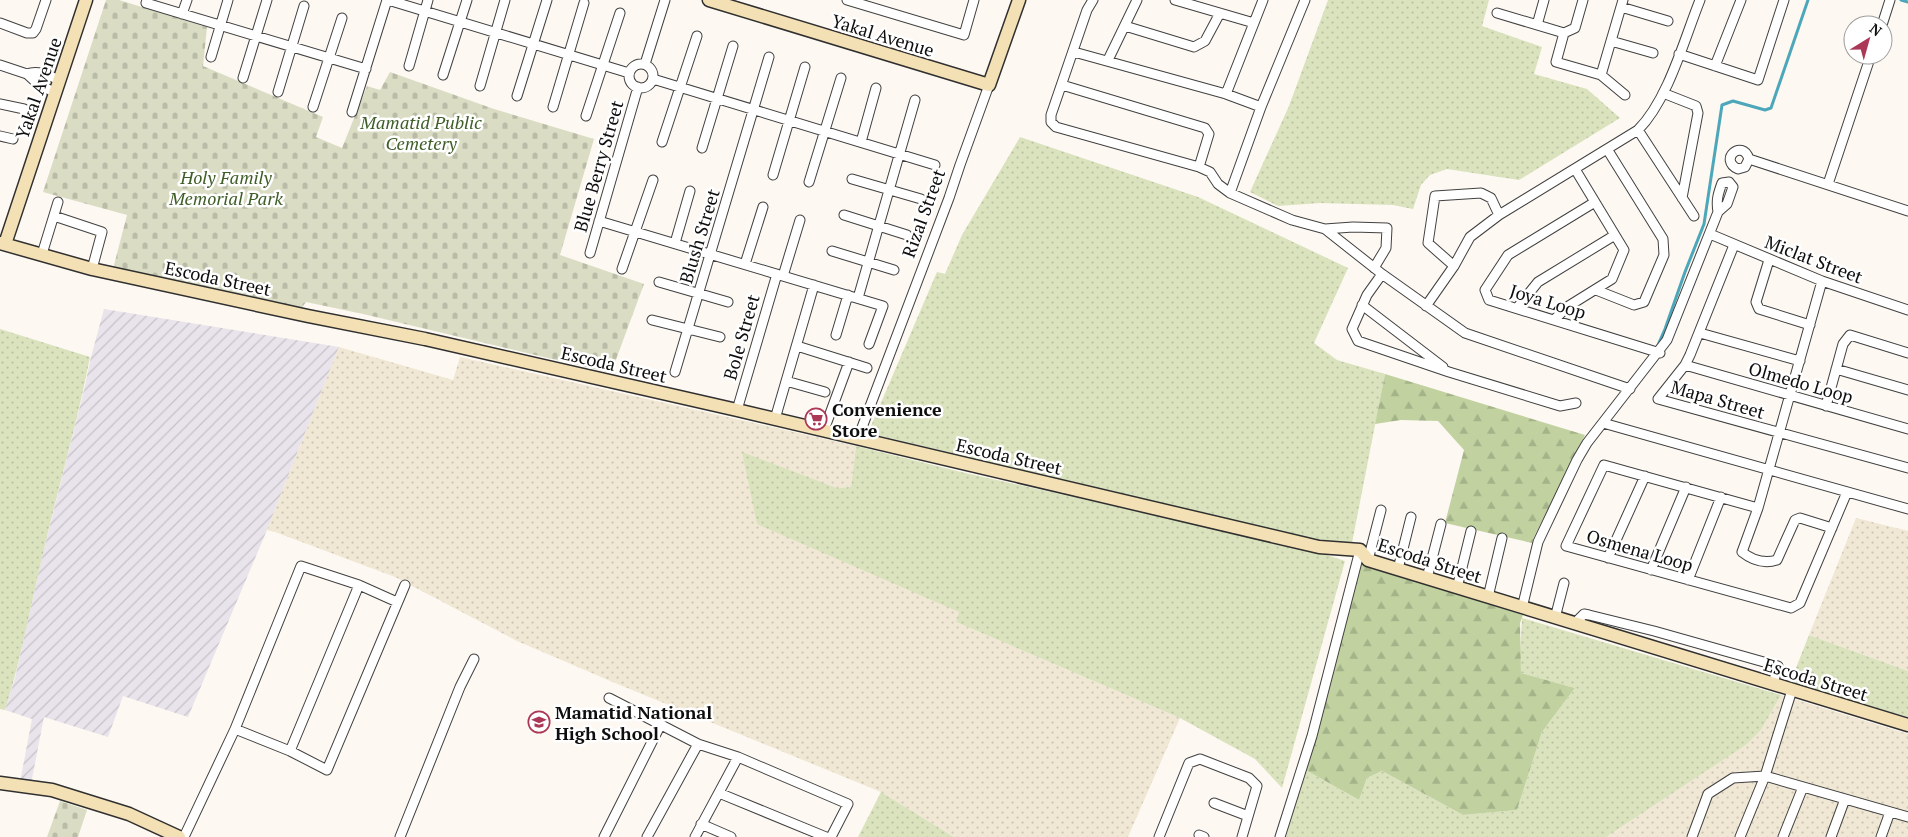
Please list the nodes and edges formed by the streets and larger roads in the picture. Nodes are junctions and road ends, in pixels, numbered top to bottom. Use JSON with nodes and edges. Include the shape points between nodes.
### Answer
{"nodes":[{"id":1,"x":46,"y":0,"type":"edge"},
{"id":2,"x":86,"y":0,"type":"edge"},
{"id":3,"x":147,"y":0,"type":"edge"},
{"id":4,"x":187,"y":0,"type":"edge"},
{"id":5,"x":228,"y":0,"type":"edge"},
{"id":6,"x":266,"y":0,"type":"edge"},
{"id":7,"x":387,"y":0,"type":"edge"},
{"id":8,"x":428,"y":0,"type":"edge"},
{"id":9,"x":467,"y":0,"type":"edge"},
{"id":10,"x":505,"y":0,"type":"edge"},
{"id":11,"x":547,"y":0,"type":"edge"},
{"id":12,"x":665,"y":0,"type":"edge"},
{"id":13,"x":709,"y":0,"type":"edge"},
{"id":14,"x":847,"y":0,"type":"edge"},
{"id":15,"x":974,"y":0,"type":"edge"},
{"id":16,"x":1019,"y":0,"type":"edge"},
{"id":17,"x":1092,"y":0,"type":"edge"},
{"id":18,"x":1137,"y":0,"type":"edge"},
{"id":19,"x":1176,"y":0,"type":"edge"},
{"id":20,"x":1263,"y":0,"type":"edge"},
{"id":21,"x":1305,"y":0,"type":"edge"},
{"id":22,"x":1544,"y":0,"type":"edge"},
{"id":23,"x":1583,"y":0,"type":"edge"},
{"id":24,"x":1700,"y":0,"type":"edge"},
{"id":25,"x":1741,"y":0,"type":"edge"},
{"id":26,"x":1784,"y":0,"type":"edge"},
{"id":27,"x":1890,"y":0,"type":"edge"},
{"id":28,"x":584,"y":3,"type":"dead end"},
{"id":29,"x":736,"y":4,"type":"edge"},
{"id":30,"x":1622,"y":4,"type":"edge"},
{"id":31,"x":304,"y":6,"type":"dead end"},
{"id":32,"x":425,"y":11,"type":"junction"},
{"id":33,"x":620,"y":13,"type":"dead end"},
{"id":34,"x":1220,"y":13,"type":"junction"},
{"id":35,"x":1497,"y":13,"type":"dead end"},
{"id":36,"x":182,"y":14,"type":"junction"},
{"id":37,"x":1885,"y":15,"type":"edge"},
{"id":38,"x":342,"y":18,"type":"dead end"},
{"id":39,"x":1668,"y":21,"type":"dead end"},
{"id":40,"x":460,"y":22,"type":"junction"},
{"id":41,"x":1254,"y":22,"type":"junction"},
{"id":42,"x":0,"y":24,"type":"edge"},
{"id":43,"x":1537,"y":25,"type":"junction"},
{"id":44,"x":220,"y":26,"type":"junction"},
{"id":45,"x":1125,"y":26,"type":"junction"},
{"id":46,"x":496,"y":33,"type":"junction"},
{"id":47,"x":1564,"y":33,"type":"junction"},
{"id":48,"x":256,"y":36,"type":"junction"},
{"id":49,"x":696,"y":36,"type":"dead end"},
{"id":50,"x":1611,"y":41,"type":"junction"},
{"id":51,"x":533,"y":44,"type":"junction"},
{"id":52,"x":733,"y":46,"type":"dead end"},
{"id":53,"x":292,"y":47,"type":"junction"},
{"id":54,"x":1074,"y":52,"type":"junction"},
{"id":55,"x":1653,"y":53,"type":"dead end"},
{"id":56,"x":1679,"y":54,"type":"junction"},
{"id":57,"x":569,"y":55,"type":"junction"},
{"id":58,"x":210,"y":57,"type":"dead end"},
{"id":59,"x":769,"y":57,"type":"dead end"},
{"id":60,"x":329,"y":58,"type":"junction"},
{"id":61,"x":1108,"y":60,"type":"junction"},
{"id":62,"x":645,"y":64,"type":"junction"},
{"id":63,"x":0,"y":65,"type":"edge"},
{"id":64,"x":603,"y":65,"type":"junction"},
{"id":65,"x":1869,"y":65,"type":"edge"},
{"id":66,"x":409,"y":66,"type":"dead end"},
{"id":67,"x":1715,"y":66,"type":"junction"},
{"id":68,"x":805,"y":67,"type":"dead end"},
{"id":69,"x":366,"y":69,"type":"junction"},
{"id":70,"x":630,"y":73,"type":"junction"},
{"id":71,"x":27,"y":74,"type":"junction"},
{"id":72,"x":443,"y":75,"type":"dead end"},
{"id":73,"x":1601,"y":75,"type":"junction"},
{"id":74,"x":243,"y":78,"type":"dead end"},
{"id":75,"x":841,"y":78,"type":"dead end"},
{"id":76,"x":652,"y":79,"type":"junction"},
{"id":77,"x":59,"y":80,"type":"junction"},
{"id":78,"x":1062,"y":85,"type":"junction"},
{"id":79,"x":480,"y":86,"type":"dead end"},
{"id":80,"x":990,"y":86,"type":"junction"},
{"id":81,"x":638,"y":87,"type":"junction"},
{"id":82,"x":680,"y":87,"type":"junction"},
{"id":83,"x":876,"y":88,"type":"dead end"},
{"id":84,"x":55,"y":92,"type":"junction"},
{"id":85,"x":278,"y":92,"type":"dead end"},
{"id":86,"x":1663,"y":93,"type":"junction"},
{"id":87,"x":1226,"y":94,"type":"junction"},
{"id":88,"x":1625,"y":95,"type":"dead end"},
{"id":89,"x":517,"y":96,"type":"dead end"},
{"id":90,"x":717,"y":99,"type":"junction"},
{"id":91,"x":915,"y":100,"type":"dead end"},
{"id":92,"x":0,"y":104,"type":"edge"},
{"id":93,"x":313,"y":107,"type":"dead end"},
{"id":94,"x":553,"y":107,"type":"dead end"},
{"id":95,"x":1261,"y":107,"type":"junction"},
{"id":96,"x":24,"y":109,"type":"dead end"},
{"id":97,"x":754,"y":110,"type":"junction"},
{"id":98,"x":352,"y":112,"type":"dead end"},
{"id":99,"x":586,"y":116,"type":"dead end"},
{"id":100,"x":789,"y":120,"type":"junction"},
{"id":101,"x":1638,"y":130,"type":"junction"},
{"id":102,"x":825,"y":131,"type":"junction"},
{"id":103,"x":0,"y":136,"type":"edge"},
{"id":104,"x":13,"y":139,"type":"dead end"},
{"id":105,"x":662,"y":142,"type":"dead end"},
{"id":106,"x":861,"y":142,"type":"junction"},
{"id":107,"x":702,"y":148,"type":"dead end"},
{"id":108,"x":1607,"y":149,"type":"junction"},
{"id":109,"x":899,"y":154,"type":"junction"},
{"id":110,"x":1749,"y":159,"type":"junction"},
{"id":111,"x":935,"y":164,"type":"dead end"},
{"id":112,"x":1199,"y":167,"type":"junction"},
{"id":113,"x":1734,"y":167,"type":"junction"},
{"id":114,"x":1575,"y":169,"type":"junction"},
{"id":115,"x":773,"y":175,"type":"dead end"},
{"id":116,"x":852,"y":179,"type":"dead end"},
{"id":117,"x":653,"y":180,"type":"dead end"},
{"id":118,"x":809,"y":182,"type":"dead end"},
{"id":119,"x":1828,"y":184,"type":"junction"},
{"id":120,"x":889,"y":190,"type":"junction"},
{"id":121,"x":690,"y":191,"type":"dead end"},
{"id":122,"x":1230,"y":193,"type":"junction"},
{"id":123,"x":1682,"y":198,"type":"junction"},
{"id":124,"x":922,"y":199,"type":"dead end"},
{"id":125,"x":58,"y":202,"type":"dead end"},
{"id":126,"x":1595,"y":202,"type":"junction"},
{"id":127,"x":763,"y":207,"type":"dead end"},
{"id":128,"x":1908,"y":211,"type":"edge"},
{"id":129,"x":844,"y":215,"type":"dead end"},
{"id":130,"x":1499,"y":215,"type":"junction"},
{"id":131,"x":54,"y":216,"type":"junction"},
{"id":132,"x":1694,"y":216,"type":"dead end"},
{"id":133,"x":800,"y":220,"type":"dead end"},
{"id":134,"x":599,"y":221,"type":"junction"},
{"id":135,"x":878,"y":225,"type":"junction"},
{"id":136,"x":1325,"y":230,"type":"junction"},
{"id":137,"x":635,"y":231,"type":"junction"},
{"id":138,"x":1710,"y":234,"type":"junction"},
{"id":139,"x":907,"y":235,"type":"dead end"},
{"id":140,"x":1615,"y":235,"type":"junction"},
{"id":141,"x":3,"y":243,"type":"edge"},
{"id":142,"x":675,"y":243,"type":"junction"},
{"id":143,"x":1734,"y":245,"type":"junction"},
{"id":144,"x":832,"y":250,"type":"dead end"},
{"id":145,"x":42,"y":254,"type":"junction"},
{"id":146,"x":590,"y":254,"type":"dead end"},
{"id":147,"x":710,"y":254,"type":"junction"},
{"id":148,"x":1769,"y":260,"type":"junction"},
{"id":149,"x":869,"y":262,"type":"junction"},
{"id":150,"x":746,"y":264,"type":"junction"},
{"id":151,"x":1454,"y":266,"type":"junction"},
{"id":152,"x":92,"y":269,"type":"junction"},
{"id":153,"x":622,"y":269,"type":"dead end"},
{"id":154,"x":894,"y":270,"type":"dead end"},
{"id":155,"x":1378,"y":271,"type":"junction"},
{"id":156,"x":780,"y":275,"type":"junction"},
{"id":157,"x":1822,"y":281,"type":"junction"},
{"id":158,"x":659,"y":282,"type":"dead end"},
{"id":159,"x":814,"y":285,"type":"junction"},
{"id":160,"x":1596,"y":290,"type":"junction"},
{"id":161,"x":699,"y":293,"type":"junction"},
{"id":162,"x":853,"y":296,"type":"junction"},
{"id":163,"x":728,"y":302,"type":"dead end"},
{"id":164,"x":1362,"y":305,"type":"junction"},
{"id":165,"x":1426,"y":306,"type":"junction"},
{"id":166,"x":1517,"y":308,"type":"junction"},
{"id":167,"x":1908,"y":310,"type":"edge"},
{"id":168,"x":1555,"y":319,"type":"junction"},
{"id":169,"x":652,"y":320,"type":"dead end"},
{"id":170,"x":1810,"y":325,"type":"junction"},
{"id":171,"x":688,"y":329,"type":"junction"},
{"id":172,"x":1700,"y":333,"type":"junction"},
{"id":173,"x":836,"y":335,"type":"dead end"},
{"id":174,"x":720,"y":337,"type":"dead end"},
{"id":175,"x":869,"y":344,"type":"dead end"},
{"id":176,"x":796,"y":346,"type":"junction"},
{"id":177,"x":1660,"y":353,"type":"junction"},
{"id":178,"x":1908,"y":353,"type":"edge"},
{"id":179,"x":1800,"y":361,"type":"junction"},
{"id":180,"x":849,"y":362,"type":"junction"},
{"id":181,"x":1685,"y":365,"type":"junction"},
{"id":182,"x":867,"y":368,"type":"dead end"},
{"id":183,"x":1836,"y":370,"type":"junction"},
{"id":184,"x":675,"y":372,"type":"dead end"},
{"id":185,"x":1449,"y":372,"type":"junction"},
{"id":186,"x":786,"y":381,"type":"junction"},
{"id":187,"x":1630,"y":389,"type":"junction"},
{"id":188,"x":1908,"y":390,"type":"edge"},
{"id":189,"x":825,"y":392,"type":"dead end"},
{"id":190,"x":1790,"y":396,"type":"junction"},
{"id":191,"x":1576,"y":403,"type":"dead end"},
{"id":192,"x":1826,"y":406,"type":"junction"},
{"id":193,"x":737,"y":410,"type":"junction"},
{"id":194,"x":775,"y":419,"type":"junction"},
{"id":195,"x":1603,"y":423,"type":"junction"},
{"id":196,"x":1908,"y":429,"type":"edge"},
{"id":197,"x":824,"y":430,"type":"junction"},
{"id":198,"x":1780,"y":433,"type":"junction"},
{"id":199,"x":858,"y":438,"type":"junction"},
{"id":200,"x":1908,"y":468,"type":"edge"},
{"id":201,"x":1769,"y":470,"type":"junction"},
{"id":202,"x":1645,"y":476,"type":"junction"},
{"id":203,"x":1686,"y":487,"type":"junction"},
{"id":204,"x":1847,"y":492,"type":"junction"},
{"id":205,"x":1721,"y":497,"type":"junction"},
{"id":206,"x":1758,"y":508,"type":"junction"},
{"id":207,"x":1908,"y":509,"type":"edge"},
{"id":208,"x":1381,"y":510,"type":"dead end"},
{"id":209,"x":1412,"y":517,"type":"dead end"},
{"id":210,"x":1441,"y":524,"type":"dead end"},
{"id":211,"x":1832,"y":528,"type":"junction"},
{"id":212,"x":1472,"y":531,"type":"dead end"},
{"id":213,"x":1502,"y":538,"type":"dead end"},
{"id":214,"x":1364,"y":555,"type":"junction"},
{"id":215,"x":1608,"y":558,"type":"junction"},
{"id":216,"x":1398,"y":569,"type":"junction"},
{"id":217,"x":1651,"y":570,"type":"junction"},
{"id":218,"x":1427,"y":578,"type":"junction"},
{"id":219,"x":1688,"y":580,"type":"junction"},
{"id":220,"x":1564,"y":583,"type":"dead end"},
{"id":221,"x":359,"y":585,"type":"junction"},
{"id":222,"x":405,"y":586,"type":"dead end"},
{"id":223,"x":1457,"y":588,"type":"junction"},
{"id":224,"x":1488,"y":597,"type":"junction"},
{"id":225,"x":397,"y":602,"type":"junction"},
{"id":226,"x":1522,"y":608,"type":"junction"},
{"id":227,"x":1555,"y":618,"type":"junction"},
{"id":228,"x":1574,"y":624,"type":"junction"},
{"id":229,"x":474,"y":659,"type":"dead end"},
{"id":230,"x":1773,"y":684,"type":"junction"},
{"id":231,"x":1792,"y":690,"type":"junction"},
{"id":232,"x":609,"y":698,"type":"dead end"},
{"id":233,"x":661,"y":724,"type":"junction"},
{"id":234,"x":1908,"y":726,"type":"edge"},
{"id":235,"x":235,"y":729,"type":"junction"},
{"id":236,"x":698,"y":744,"type":"junction"},
{"id":237,"x":290,"y":751,"type":"junction"},
{"id":238,"x":738,"y":757,"type":"junction"},
{"id":239,"x":1765,"y":776,"type":"junction"},
{"id":240,"x":0,"y":783,"type":"edge"},
{"id":241,"x":1803,"y":787,"type":"junction"},
{"id":242,"x":720,"y":793,"type":"junction"},
{"id":243,"x":1845,"y":799,"type":"junction"},
{"id":244,"x":1214,"y":803,"type":"dead end"},
{"id":245,"x":1890,"y":812,"type":"junction"},
{"id":246,"x":1248,"y":816,"type":"junction"},
{"id":247,"x":1908,"y":817,"type":"edge"},
{"id":248,"x":701,"y":824,"type":"junction"},
{"id":249,"x":179,"y":837,"type":"edge"},
{"id":250,"x":184,"y":837,"type":"edge"},
{"id":251,"x":400,"y":837,"type":"edge"},
{"id":252,"x":604,"y":837,"type":"edge"},
{"id":253,"x":647,"y":837,"type":"edge"},
{"id":254,"x":695,"y":837,"type":"edge"},
{"id":255,"x":731,"y":837,"type":"edge"},
{"id":256,"x":826,"y":837,"type":"edge"},
{"id":257,"x":831,"y":837,"type":"edge"},
{"id":258,"x":1159,"y":837,"type":"edge"},
{"id":259,"x":1242,"y":837,"type":"edge"},
{"id":260,"x":1280,"y":837,"type":"edge"},
{"id":261,"x":1692,"y":837,"type":"edge"},
{"id":262,"x":1740,"y":837,"type":"edge"},
{"id":263,"x":1783,"y":837,"type":"edge"},
{"id":264,"x":1831,"y":837,"type":"edge"},
{"id":265,"x":1881,"y":837,"type":"edge"}],
"edges":[{"from":1,"to":42,"type":"street","via":[[33,33]]},
{"from":2,"to":77,"type":"street","name":"Yakal Avenue"},
{"from":3,"to":36,"type":"street","via":[[146,3]]},
{"from":4,"to":36,"type":"street"},
{"from":5,"to":44,"type":"street"},
{"from":6,"to":48,"type":"street"},
{"from":7,"to":32,"type":"street"},
{"from":7,"to":69,"type":"street"},
{"from":8,"to":32,"type":"street"},
{"from":9,"to":40,"type":"street"},
{"from":10,"to":46,"type":"street"},
{"from":11,"to":51,"type":"street"},
{"from":12,"to":62,"type":"street"},
{"from":13,"to":29,"type":"street","name":"Yakal Avenue"},
{"from":14,"to":15,"type":"street","via":[[964,35]]},
{"from":16,"to":80,"type":"street","name":"Rizal Street"},
{"from":17,"to":54,"type":"street"},
{"from":18,"to":45,"type":"street"},
{"from":19,"to":34,"type":"street"},
{"from":20,"to":41,"type":"street"},
{"from":21,"to":95,"type":"street"},
{"from":22,"to":43,"type":"street"},
{"from":23,"to":47,"type":"street","via":[[1575,28]]},
{"from":24,"to":56,"type":"street"},
{"from":25,"to":67,"type":"street"},
{"from":26,"to":67,"type":"street","via":[[1758,80]]},
{"from":27,"to":37,"type":"street"},
{"from":28,"to":57,"type":"street"},
{"from":29,"to":80,"type":"street","name":"Yakal Avenue"},
{"from":30,"to":39,"type":"street"},
{"from":30,"to":50,"type":"street"},
{"from":31,"to":53,"type":"street"},
{"from":32,"to":40,"type":"street"},
{"from":32,"to":66,"type":"street"},
{"from":33,"to":64,"type":"street"},
{"from":34,"to":41,"type":"street"},
{"from":34,"to":45,"type":"street","via":[[1205,41],[1194,47]]},
{"from":35,"to":43,"type":"street"},
{"from":36,"to":44,"type":"street"},
{"from":38,"to":60,"type":"street"},
{"from":40,"to":46,"type":"street"},
{"from":40,"to":72,"type":"street"},
{"from":41,"to":87,"type":"street"},
{"from":43,"to":47,"type":"street"},
{"from":44,"to":48,"type":"street"},
{"from":44,"to":58,"type":"street"},
{"from":45,"to":61,"type":"street"},
{"from":46,"to":51,"type":"street"},
{"from":46,"to":79,"type":"street"},
{"from":47,"to":73,"type":"street","via":[[1556,62]]},
{"from":48,"to":53,"type":"street"},
{"from":48,"to":74,"type":"street"},
{"from":49,"to":82,"type":"street"},
{"from":50,"to":55,"type":"street"},
{"from":50,"to":73,"type":"street"},
{"from":51,"to":57,"type":"street"},
{"from":51,"to":89,"type":"street"},
{"from":52,"to":90,"type":"street"},
{"from":53,"to":60,"type":"street"},
{"from":53,"to":85,"type":"street"},
{"from":54,"to":61,"type":"street"},
{"from":54,"to":78,"type":"street"},
{"from":56,"to":67,"type":"street"},
{"from":56,"to":86,"type":"street"},
{"from":57,"to":64,"type":"street"},
{"from":57,"to":94,"type":"street"},
{"from":59,"to":97,"type":"street","name":"Blush Street"},
{"from":60,"to":69,"type":"street"},
{"from":60,"to":93,"type":"street"},
{"from":61,"to":87,"type":"street"},
{"from":62,"to":70,"type":"street","via":[[635,65]]},
{"from":62,"to":76,"type":"street","via":[[651,69]]},
{"from":63,"to":71,"type":"street"},
{"from":64,"to":70,"type":"street"},
{"from":64,"to":99,"type":"street"},
{"from":65,"to":119,"type":"street"},
{"from":68,"to":100,"type":"street"},
{"from":69,"to":98,"type":"street"},
{"from":70,"to":81,"type":"street","via":[[630,80]]},
{"from":71,"to":77,"type":"street","via":[[34,72]]},
{"from":71,"to":84,"type":"street","via":[[40,86]]},
{"from":73,"to":88,"type":"street"},
{"from":75,"to":102,"type":"street"},
{"from":76,"to":81,"type":"street","via":[[647,86]]},
{"from":76,"to":82,"type":"street"},
{"from":77,"to":84,"type":"street","name":"Yakal Avenue"},
{"from":78,"to":112,"type":"street","via":[[1205,128],[1209,134]]},
{"from":78,"to":112,"type":"street","via":[[1051,115],[1056,127]]},
{"from":80,"to":199,"type":"street","name":"Rizal Street"},
{"from":81,"to":134,"type":"street","name":"Blue Berry Street"},
{"from":82,"to":90,"type":"street"},
{"from":82,"to":105,"type":"street"},
{"from":83,"to":106,"type":"street"},
{"from":84,"to":141,"type":"street","name":"Yakal Avenue"},
{"from":86,"to":101,"type":"street"},
{"from":86,"to":123,"type":"street","via":[[1696,106],[1698,113]]},
{"from":87,"to":95,"type":"street"},
{"from":90,"to":97,"type":"street"},
{"from":90,"to":107,"type":"street"},
{"from":91,"to":109,"type":"street"},
{"from":92,"to":96,"type":"street"},
{"from":95,"to":122,"type":"street"},
{"from":97,"to":100,"type":"street"},
{"from":97,"to":147,"type":"street","name":"Blush Street"},
{"from":100,"to":102,"type":"street"},
{"from":100,"to":115,"type":"street"},
{"from":101,"to":108,"type":"street"},
{"from":101,"to":123,"type":"street"},
{"from":102,"to":106,"type":"street"},
{"from":102,"to":118,"type":"street"},
{"from":103,"to":104,"type":"street"},
{"from":106,"to":109,"type":"street"},
{"from":108,"to":114,"type":"street"},
{"from":108,"to":160,"type":"street","via":[[1663,239],[1664,255],[1644,302],[1634,305]]},
{"from":109,"to":111,"type":"street"},
{"from":109,"to":120,"type":"street"},
{"from":110,"to":113,"type":"street","via":[[1743,168]]},
{"from":110,"to":113,"type":"street","via":[[1742,150],[1736,150],[1730,160]]},
{"from":110,"to":119,"type":"street"},
{"from":112,"to":122,"type":"street","via":[[1210,172]]},
{"from":113,"to":138,"type":"street","via":[[1729,182],[1733,187],[1730,196],[1718,212]]},
{"from":114,"to":126,"type":"street"},
{"from":114,"to":130,"type":"street"},
{"from":116,"to":120,"type":"street"},
{"from":117,"to":137,"type":"street"},
{"from":119,"to":128,"type":"street"},
{"from":120,"to":124,"type":"street"},
{"from":120,"to":135,"type":"street"},
{"from":121,"to":142,"type":"street"},
{"from":122,"to":136,"type":"street","via":[[1292,220]]},
{"from":123,"to":132,"type":"street"},
{"from":125,"to":131,"type":"street"},
{"from":126,"to":140,"type":"street"},
{"from":126,"to":166,"type":"street","name":"Joya Loop","via":[[1508,255],[1485,290],[1489,300]]},
{"from":127,"to":150,"type":"street"},
{"from":129,"to":135,"type":"street"},
{"from":130,"to":151,"type":"street","via":[[1470,237]]},
{"from":130,"to":151,"type":"street","via":[[1491,198],[1481,193],[1434,196],[1428,243]]},
{"from":131,"to":145,"type":"street"},
{"from":131,"to":152,"type":"street","via":[[102,232]]},
{"from":133,"to":156,"type":"street","name":"Bole Street"},
{"from":134,"to":137,"type":"street"},
{"from":134,"to":146,"type":"street","name":"Blue Berry Street"},
{"from":135,"to":139,"type":"street"},
{"from":135,"to":149,"type":"street"},
{"from":136,"to":155,"type":"street"},
{"from":136,"to":155,"type":"street","via":[[1387,228],[1386,248]]},
{"from":137,"to":142,"type":"street"},
{"from":137,"to":153,"type":"street"},
{"from":138,"to":143,"type":"street","name":"Miclat Street"},
{"from":138,"to":177,"type":"street"},
{"from":140,"to":160,"type":"street","via":[[1624,250],[1612,279]]},
{"from":140,"to":166,"type":"street","via":[[1538,282]]},
{"from":141,"to":145,"type":"street","name":"Escoda Street"},
{"from":142,"to":147,"type":"street"},
{"from":143,"to":148,"type":"street","name":"Miclat Street"},
{"from":143,"to":172,"type":"street","name":"Mapa Street"},
{"from":144,"to":149,"type":"street"},
{"from":145,"to":152,"type":"street","name":"Escoda Street"},
{"from":147,"to":150,"type":"street"},
{"from":147,"to":161,"type":"street","name":"Blush Street"},
{"from":148,"to":157,"type":"street","name":"Miclat Street"},
{"from":148,"to":170,"type":"street","via":[[1756,302],[1759,309]]},
{"from":149,"to":154,"type":"street"},
{"from":149,"to":162,"type":"street"},
{"from":150,"to":156,"type":"street"},
{"from":151,"to":165,"type":"street"},
{"from":152,"to":193,"type":"street","name":"Escoda Street","via":[[425,339]]},
{"from":155,"to":164,"type":"street"},
{"from":155,"to":165,"type":"street"},
{"from":156,"to":159,"type":"street"},
{"from":156,"to":193,"type":"street","name":"Bole Street"},
{"from":157,"to":167,"type":"street","name":"Miclat Street"},
{"from":157,"to":170,"type":"street"},
{"from":158,"to":161,"type":"street"},
{"from":159,"to":162,"type":"street"},
{"from":159,"to":176,"type":"street"},
{"from":160,"to":168,"type":"street"},
{"from":161,"to":163,"type":"street"},
{"from":161,"to":171,"type":"street","name":"Blush Street"},
{"from":162,"to":173,"type":"street"},
{"from":162,"to":175,"type":"street","via":[[883,306]]},
{"from":164,"to":185,"type":"street"},
{"from":164,"to":185,"type":"street","via":[[1352,329],[1358,341]]},
{"from":165,"to":187,"type":"street","via":[[1466,333]]},
{"from":166,"to":168,"type":"street","name":"Joya Loop"},
{"from":168,"to":177,"type":"street","name":"Joya Loop"},
{"from":169,"to":171,"type":"street"},
{"from":170,"to":179,"type":"street"},
{"from":171,"to":174,"type":"street"},
{"from":171,"to":184,"type":"street","name":"Blush Street"},
{"from":172,"to":179,"type":"street"},
{"from":172,"to":181,"type":"street","name":"Mapa Street"},
{"from":176,"to":180,"type":"street"},
{"from":176,"to":186,"type":"street"},
{"from":177,"to":187,"type":"street"},
{"from":178,"to":183,"type":"street","via":[[1850,335],[1843,344]]},
{"from":179,"to":190,"type":"street"},
{"from":180,"to":182,"type":"street"},
{"from":180,"to":197,"type":"street"},
{"from":181,"to":190,"type":"street","name":"Olmedo Loop"},
{"from":181,"to":198,"type":"street","name":"Mapa Street","via":[[1658,399]]},
{"from":183,"to":188,"type":"street","name":"Olmedo Loop"},
{"from":183,"to":192,"type":"street"},
{"from":185,"to":191,"type":"street","via":[[1560,406]]},
{"from":186,"to":189,"type":"street"},
{"from":186,"to":194,"type":"street"},
{"from":187,"to":195,"type":"street"},
{"from":190,"to":192,"type":"street","name":"Olmedo Loop"},
{"from":190,"to":198,"type":"street"},
{"from":192,"to":196,"type":"street","name":"Olmedo Loop"},
{"from":193,"to":194,"type":"street","name":"Escoda Street"},
{"from":194,"to":197,"type":"street","name":"Escoda Street"},
{"from":195,"to":201,"type":"street"},
{"from":195,"to":226,"type":"street","via":[[1577,460],[1538,542]]},
{"from":197,"to":199,"type":"street","name":"Escoda Street"},
{"from":198,"to":200,"type":"street","name":"Mapa Street"},
{"from":198,"to":201,"type":"street"},
{"from":199,"to":214,"type":"street","name":"Escoda Street"},
{"from":201,"to":204,"type":"street"},
{"from":201,"to":206,"type":"street"},
{"from":202,"to":203,"type":"street","name":"Osmena Loop"},
{"from":202,"to":215,"type":"street"},
{"from":202,"to":215,"type":"street","name":"Osmena Loop","via":[[1604,465],[1566,546]]},
{"from":203,"to":205,"type":"street","name":"Osmena Loop"},
{"from":203,"to":217,"type":"street"},
{"from":204,"to":207,"type":"street"},
{"from":204,"to":211,"type":"street","name":"Osmena Loop"},
{"from":205,"to":206,"type":"street","name":"Osmena Loop"},
{"from":205,"to":219,"type":"street"},
{"from":206,"to":211,"type":"street","via":[[1742,552],[1768,563],[1777,560],[1796,520],[1800,518]]},
{"from":208,"to":214,"type":"street"},
{"from":209,"to":216,"type":"street"},
{"from":210,"to":218,"type":"street"},
{"from":211,"to":219,"type":"street","name":"Osmena Loop","via":[[1800,603],[1791,608]]},
{"from":212,"to":223,"type":"street"},
{"from":213,"to":224,"type":"street"},
{"from":214,"to":216,"type":"street","name":"Escoda Street"},
{"from":214,"to":260,"type":"street"},
{"from":215,"to":217,"type":"street","name":"Osmena Loop"},
{"from":216,"to":218,"type":"street","name":"Escoda Street"},
{"from":217,"to":219,"type":"street","name":"Osmena Loop"},
{"from":218,"to":223,"type":"street","name":"Escoda Street"},
{"from":220,"to":227,"type":"street"},
{"from":221,"to":225,"type":"street"},
{"from":221,"to":235,"type":"street","via":[[300,566]]},
{"from":221,"to":237,"type":"street"},
{"from":222,"to":225,"type":"street"},
{"from":223,"to":224,"type":"street","name":"Escoda Street"},
{"from":224,"to":226,"type":"street","name":"Escoda Street"},
{"from":225,"to":237,"type":"street","via":[[326,770]]},
{"from":226,"to":227,"type":"street","name":"Escoda Street"},
{"from":227,"to":228,"type":"street","name":"Escoda Street"},
{"from":228,"to":230,"type":"street","name":"Escoda Street"},
{"from":228,"to":230,"type":"street","via":[[1584,614],[1589,615],[1778,666]]},
{"from":229,"to":251,"type":"street"},
{"from":230,"to":231,"type":"street","name":"Escoda Street"},
{"from":231,"to":234,"type":"street","name":"Escoda Street"},
{"from":231,"to":239,"type":"street"},
{"from":232,"to":233,"type":"street"},
{"from":233,"to":236,"type":"street"},
{"from":233,"to":252,"type":"street"},
{"from":235,"to":237,"type":"street"},
{"from":235,"to":250,"type":"street"},
{"from":236,"to":238,"type":"street"},
{"from":236,"to":253,"type":"street"},
{"from":238,"to":242,"type":"street"},
{"from":238,"to":257,"type":"street","via":[[848,804]]},
{"from":239,"to":241,"type":"street"},
{"from":239,"to":261,"type":"street","via":[[1733,778],[1708,794]]},
{"from":239,"to":262,"type":"street"},
{"from":240,"to":249,"type":"street","via":[[52,790],[129,814]]},
{"from":241,"to":243,"type":"street"},
{"from":241,"to":263,"type":"street"},
{"from":242,"to":248,"type":"street"},
{"from":242,"to":256,"type":"street"},
{"from":243,"to":245,"type":"street"},
{"from":243,"to":264,"type":"street"},
{"from":244,"to":246,"type":"street"},
{"from":245,"to":247,"type":"street"},
{"from":245,"to":265,"type":"street"},
{"from":246,"to":258,"type":"street","via":[[1257,786],[1249,778],[1200,759],[1189,763]]},
{"from":246,"to":259,"type":"street"},
{"from":248,"to":254,"type":"street"},
{"from":248,"to":255,"type":"street"}]}
